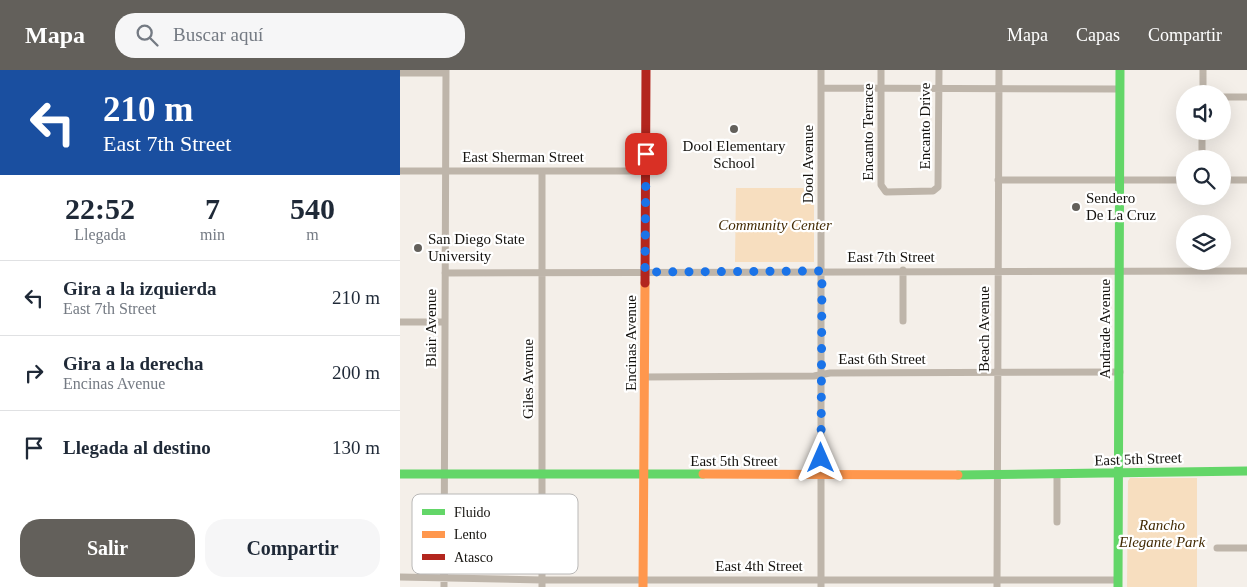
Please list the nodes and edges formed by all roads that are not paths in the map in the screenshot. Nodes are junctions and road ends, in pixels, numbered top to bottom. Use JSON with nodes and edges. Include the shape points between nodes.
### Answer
{"nodes":[{"id":1,"x":646,"y":70,"type":"edge"},
{"id":2,"x":822,"y":70,"type":"edge"},
{"id":3,"x":881,"y":70,"type":"edge"},
{"id":4,"x":939,"y":70,"type":"edge"},
{"id":5,"x":999,"y":70,"type":"edge"},
{"id":6,"x":1120,"y":70,"type":"edge"},
{"id":7,"x":1203,"y":70,"type":"edge"},
{"id":8,"x":446,"y":71,"type":"edge"},
{"id":9,"x":400,"y":73,"type":"edge"},
{"id":10,"x":1202,"y":85,"type":"edge"},
{"id":11,"x":822,"y":88,"type":"junction"},
{"id":12,"x":881,"y":88,"type":"junction"},
{"id":13,"x":939,"y":88,"type":"junction"},
{"id":14,"x":999,"y":88,"type":"junction"},
{"id":15,"x":1120,"y":88,"type":"junction"},
{"id":16,"x":1231,"y":97,"type":"edge"},
{"id":17,"x":1247,"y":97,"type":"edge"},
{"id":18,"x":400,"y":171,"type":"edge"},
{"id":19,"x":444,"y":171,"type":"junction"},
{"id":20,"x":542,"y":171,"type":"junction"},
{"id":21,"x":646,"y":171,"type":"junction"},
{"id":22,"x":998,"y":180,"type":"junction"},
{"id":23,"x":1120,"y":180,"type":"junction"},
{"id":24,"x":1176,"y":180,"type":"edge"},
{"id":25,"x":1231,"y":180,"type":"edge"},
{"id":26,"x":1247,"y":180,"type":"edge"},
{"id":27,"x":886,"y":192,"type":"joint"},
{"id":28,"x":903,"y":270,"type":"junction"},
{"id":29,"x":822,"y":271,"type":"junction"},
{"id":30,"x":998,"y":271,"type":"junction"},
{"id":31,"x":1119,"y":271,"type":"junction"},
{"id":32,"x":1247,"y":271,"type":"edge"},
{"id":33,"x":542,"y":272,"type":"junction"},
{"id":34,"x":645,"y":272,"type":"junction"},
{"id":35,"x":445,"y":273,"type":"junction"},
{"id":36,"x":902,"y":321,"type":"dead end"},
{"id":37,"x":400,"y":322,"type":"edge"},
{"id":38,"x":445,"y":322,"type":"junction"},
{"id":39,"x":998,"y":372,"type":"junction"},
{"id":40,"x":1120,"y":372,"type":"junction"},
{"id":41,"x":821,"y":375,"type":"junction"},
{"id":42,"x":644,"y":377,"type":"junction"},
{"id":43,"x":1247,"y":471,"type":"edge"},
{"id":44,"x":1119,"y":472,"type":"junction"},
{"id":45,"x":400,"y":474,"type":"edge"},
{"id":46,"x":542,"y":474,"type":"junction"},
{"id":47,"x":444,"y":475,"type":"junction"},
{"id":48,"x":644,"y":475,"type":"junction"},
{"id":49,"x":821,"y":475,"type":"junction"},
{"id":50,"x":998,"y":475,"type":"junction"},
{"id":51,"x":1057,"y":475,"type":"junction"},
{"id":52,"x":444,"y":494,"type":"edge"},
{"id":53,"x":542,"y":494,"type":"edge"},
{"id":54,"x":1057,"y":522,"type":"dead end"},
{"id":55,"x":1217,"y":548,"type":"dead end"},
{"id":56,"x":1247,"y":548,"type":"edge"},
{"id":57,"x":400,"y":577,"type":"edge"},
{"id":58,"x":444,"y":583,"type":"edge"},
{"id":59,"x":821,"y":583,"type":"edge"},
{"id":60,"x":997,"y":583,"type":"edge"},
{"id":61,"x":1118,"y":583,"type":"edge"},
{"id":62,"x":542,"y":584,"type":"edge"},
{"id":63,"x":643,"y":584,"type":"edge"}],
"edges":[{"from":1,"to":21,"type":"street","name":"Encinas Avenue"},
{"from":2,"to":11,"type":"street","name":"Dool Avenue"},
{"from":3,"to":12,"type":"street","name":"Encanto Terrace"},
{"from":4,"to":13,"type":"street","name":"Encanto Drive"},
{"from":5,"to":14,"type":"street","name":"Beach Avenue"},
{"from":6,"to":15,"type":"street","name":"Andrade Avenue"},
{"from":7,"to":10,"type":"street"},
{"from":8,"to":9,"type":"street"},
{"from":8,"to":19,"type":"street","name":"Blair Avenue"},
{"from":11,"to":12,"type":"street"},
{"from":11,"to":29,"type":"street","name":"Dool Avenue"},
{"from":12,"to":13,"type":"street"},
{"from":12,"to":27,"type":"street","name":"Encanto Terrace","via":[[881,185]]},
{"from":13,"to":14,"type":"street"},
{"from":13,"to":27,"type":"street","name":"Encanto Drive","via":[[938,187],[933,191]]},
{"from":14,"to":15,"type":"street"},
{"from":14,"to":22,"type":"street","name":"Beach Avenue"},
{"from":15,"to":23,"type":"street","name":"Andrade Avenue"},
{"from":16,"to":17,"type":"street"},
{"from":18,"to":19,"type":"street","name":"East Sherman Street"},
{"from":19,"to":20,"type":"street","name":"East Sherman Street"},
{"from":19,"to":35,"type":"street","name":"Blair Avenue"},
{"from":20,"to":21,"type":"street","name":"East Sherman Street"},
{"from":20,"to":33,"type":"street","name":"Giles Avenue"},
{"from":21,"to":34,"type":"street","name":"Encinas Avenue"},
{"from":22,"to":23,"type":"street"},
{"from":22,"to":30,"type":"street","name":"Beach Avenue"},
{"from":23,"to":24,"type":"street"},
{"from":23,"to":31,"type":"street","name":"Andrade Avenue"},
{"from":25,"to":26,"type":"street"},
{"from":28,"to":29,"type":"street","name":"East 7th Street"},
{"from":28,"to":30,"type":"street","name":"East 7th Street"},
{"from":28,"to":36,"type":"street"},
{"from":29,"to":34,"type":"street","name":"East 7th Street"},
{"from":29,"to":41,"type":"street","name":"Dool Avenue"},
{"from":30,"to":31,"type":"street","name":"East 7th Street"},
{"from":30,"to":39,"type":"street","name":"Beach Avenue"},
{"from":31,"to":32,"type":"street","name":"East 7th Street"},
{"from":31,"to":40,"type":"street","name":"Andrade Avenue"},
{"from":33,"to":34,"type":"street","name":"East 7th Street"},
{"from":33,"to":35,"type":"street","name":"East 7th Street"},
{"from":33,"to":46,"type":"street","name":"Giles Avenue"},
{"from":34,"to":42,"type":"street","name":"Encinas Avenue"},
{"from":35,"to":38,"type":"street","name":"Blair Avenue"},
{"from":37,"to":38,"type":"street"},
{"from":38,"to":47,"type":"street","name":"Blair Avenue"},
{"from":39,"to":40,"type":"street","name":"East 6th Street"},
{"from":39,"to":41,"type":"street","name":"East 6th Street"},
{"from":39,"to":50,"type":"street","name":"Beach Avenue"},
{"from":40,"to":44,"type":"street","name":"Andrade Avenue"},
{"from":41,"to":42,"type":"street","name":"East 6th Street"},
{"from":41,"to":49,"type":"street","name":"Dool Avenue"},
{"from":42,"to":48,"type":"street","name":"Encinas Avenue"},
{"from":43,"to":44,"type":"street","name":"East 5th Street"},
{"from":44,"to":51,"type":"street","name":"East 5th Street"},
{"from":44,"to":61,"type":"street","name":"Andrade Avenue"},
{"from":45,"to":47,"type":"street","name":"East 5th Street"},
{"from":46,"to":47,"type":"street","name":"East 5th Street"},
{"from":46,"to":48,"type":"street","name":"East 5th Street"},
{"from":46,"to":53,"type":"street","name":"Giles Avenue"},
{"from":47,"to":52,"type":"street","name":"Blair Avenue"},
{"from":48,"to":49,"type":"street","name":"East 5th Street"},
{"from":48,"to":63,"type":"street","name":"Encinas Avenue"},
{"from":49,"to":50,"type":"street","name":"East 5th Street"},
{"from":49,"to":59,"type":"street","name":"Dool Avenue"},
{"from":50,"to":51,"type":"street","name":"East 5th Street"},
{"from":50,"to":60,"type":"street","name":"Beach Avenue"},
{"from":51,"to":54,"type":"street"},
{"from":55,"to":56,"type":"street"},
{"from":57,"to":58,"type":"street","name":"East 4th Street"},
{"from":58,"to":62,"type":"street","name":"East 4th Street"},
{"from":59,"to":60,"type":"street","name":"East 4th Street"},
{"from":59,"to":63,"type":"street","name":"East 4th Street"},
{"from":60,"to":61,"type":"street","name":"East 4th Street"},
{"from":62,"to":63,"type":"street","name":"East 4th Street"}]}
